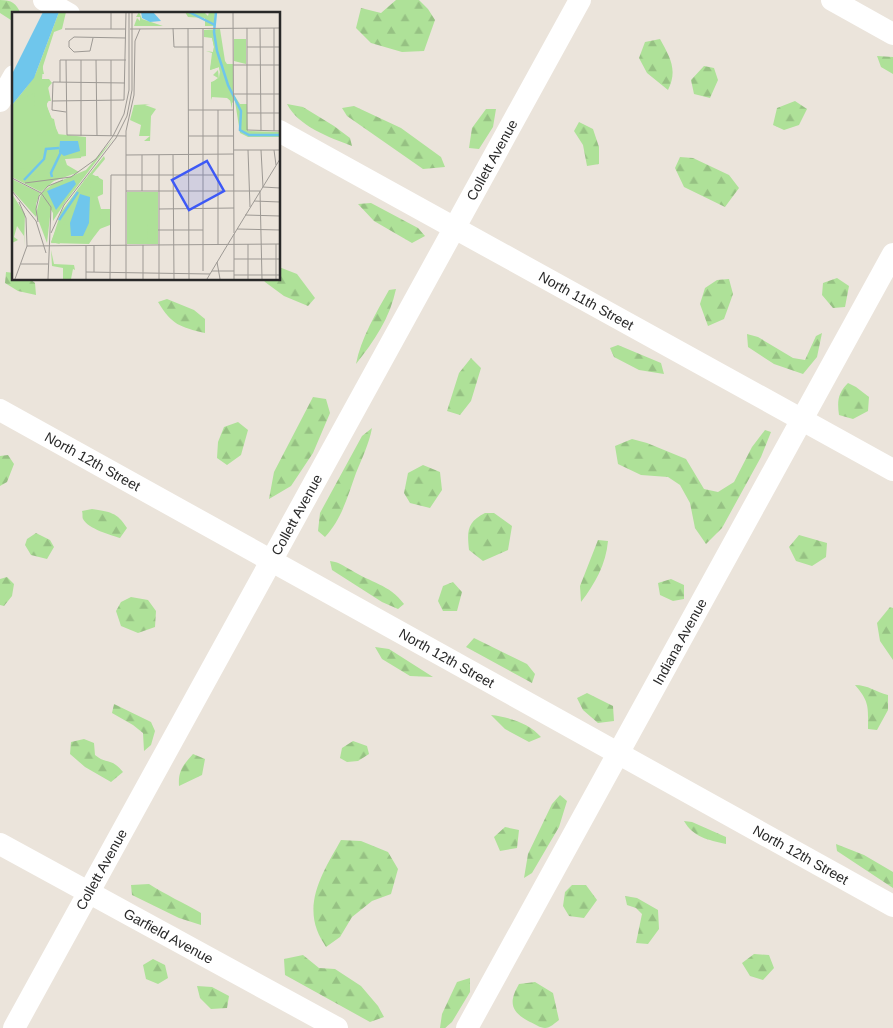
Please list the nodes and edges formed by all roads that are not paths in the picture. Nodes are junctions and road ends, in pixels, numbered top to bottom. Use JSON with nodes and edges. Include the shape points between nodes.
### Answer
{"nodes":[{"id":1,"x":580,"y":0,"type":"edge"},
{"id":2,"x":832,"y":0,"type":"edge"},
{"id":3,"x":893,"y":34,"type":"edge"},
{"id":4,"x":12,"y":80,"type":"edge"},
{"id":5,"x":0,"y":101,"type":"edge"},
{"id":6,"x":280,"y":132,"type":"edge"},
{"id":7,"x":454,"y":228,"type":"junction"},
{"id":8,"x":893,"y":254,"type":"edge"},
{"id":9,"x":0,"y":410,"type":"edge"},
{"id":10,"x":801,"y":420,"type":"junction"},
{"id":11,"x":893,"y":470,"type":"edge"},
{"id":12,"x":272,"y":560,"type":"junction"},
{"id":13,"x":618,"y":754,"type":"junction"},
{"id":14,"x":0,"y":844,"type":"edge"},
{"id":15,"x":88,"y":893,"type":"junction"},
{"id":16,"x":893,"y":906,"type":"edge"},
{"id":17,"x":14,"y":1028,"type":"edge"},
{"id":18,"x":337,"y":1028,"type":"edge"},
{"id":19,"x":467,"y":1028,"type":"edge"}],
"edges":[{"from":1,"to":7,"type":"street","name":"Collett Avenue"},
{"from":2,"to":3,"type":"street"},
{"from":4,"to":5,"type":"street"},
{"from":6,"to":7,"type":"street","name":"North 11th Street"},
{"from":7,"to":10,"type":"street","name":"North 11th Street"},
{"from":7,"to":12,"type":"street","name":"Collett Avenue"},
{"from":8,"to":10,"type":"street","name":"Indiana Avenue"},
{"from":9,"to":12,"type":"street","name":"North 12th Street"},
{"from":10,"to":11,"type":"street","name":"North 11th Street"},
{"from":10,"to":13,"type":"street","name":"Indiana Avenue"},
{"from":12,"to":13,"type":"street","name":"North 12th Street"},
{"from":12,"to":15,"type":"street","name":"Collett Avenue"},
{"from":13,"to":16,"type":"street","name":"North 12th Street"},
{"from":13,"to":19,"type":"street","name":"Indiana Avenue"},
{"from":14,"to":15,"type":"street","name":"Garfield Avenue"},
{"from":15,"to":17,"type":"street","name":"Collett Avenue"},
{"from":15,"to":18,"type":"street","name":"Garfield Avenue"}]}
